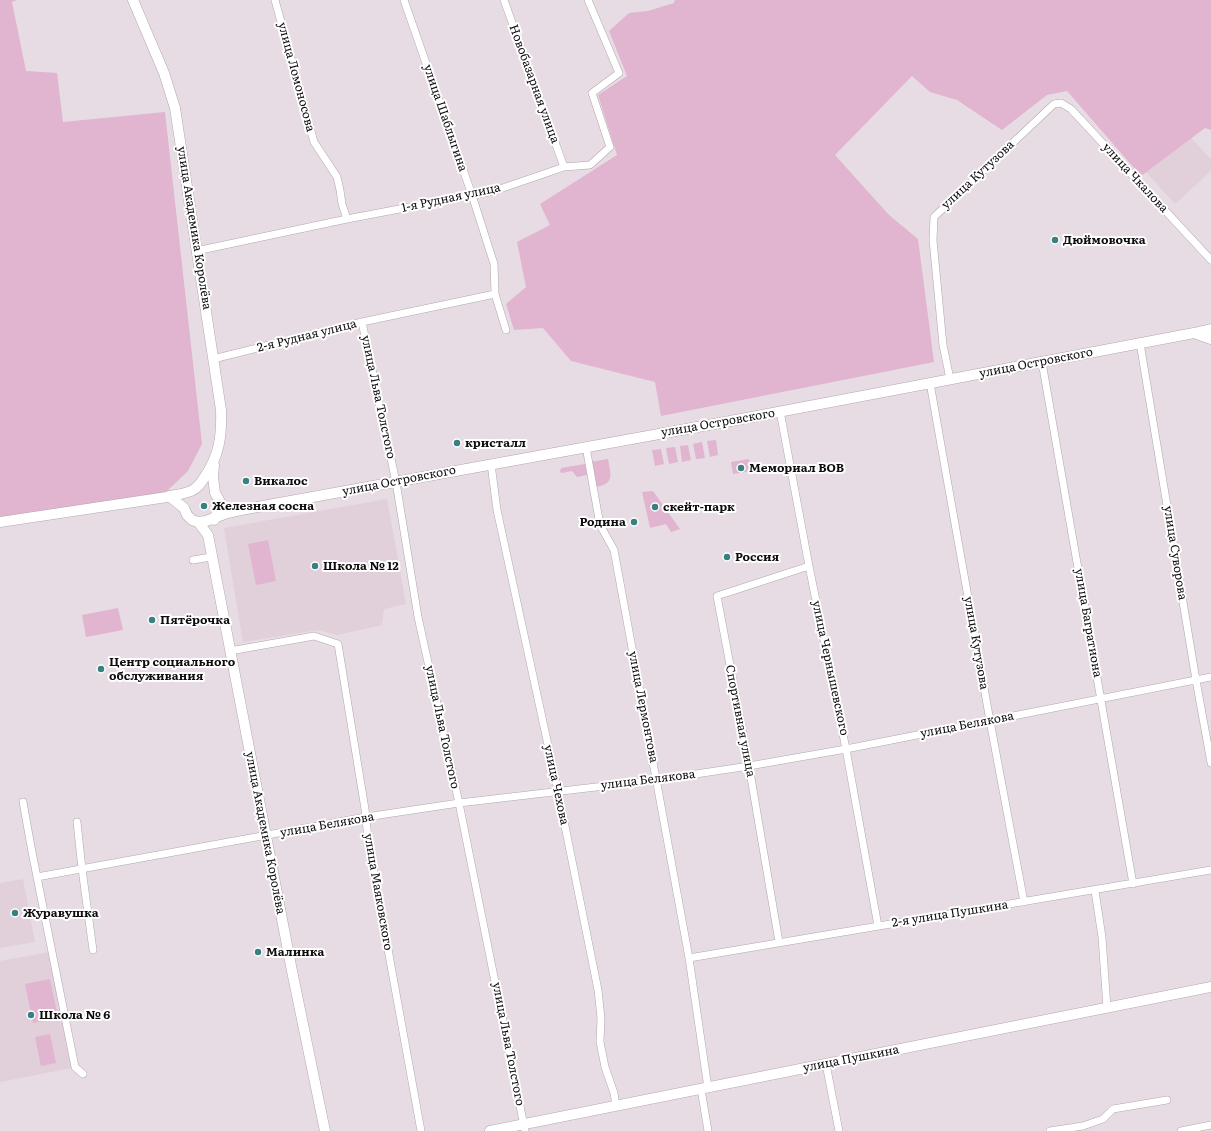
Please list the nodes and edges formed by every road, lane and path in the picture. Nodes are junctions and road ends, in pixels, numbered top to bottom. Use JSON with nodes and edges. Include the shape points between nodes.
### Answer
{"nodes":[{"id":1,"x":133,"y":0,"type":"edge"},
{"id":2,"x":275,"y":0,"type":"edge"},
{"id":3,"x":404,"y":0,"type":"edge"},
{"id":4,"x":504,"y":0,"type":"edge"},
{"id":5,"x":588,"y":0,"type":"edge"},
{"id":6,"x":1054,"y":104,"type":"joint"},
{"id":7,"x":564,"y":167,"type":"junction"},
{"id":8,"x":472,"y":195,"type":"junction"},
{"id":9,"x":346,"y":219,"type":"junction"},
{"id":10,"x":196,"y":251,"type":"junction"},
{"id":11,"x":1211,"y":260,"type":"edge"},
{"id":12,"x":494,"y":294,"type":"junction"},
{"id":13,"x":362,"y":322,"type":"junction"},
{"id":14,"x":1211,"y":329,"type":"edge"},
{"id":15,"x":506,"y":330,"type":"dead end"},
{"id":16,"x":1194,"y":333,"type":"junction"},
{"id":17,"x":1211,"y":339,"type":"edge"},
{"id":18,"x":1140,"y":343,"type":"junction"},
{"id":19,"x":214,"y":359,"type":"junction"},
{"id":20,"x":1042,"y":362,"type":"junction"},
{"id":21,"x":950,"y":379,"type":"junction"},
{"id":22,"x":930,"y":383,"type":"junction"},
{"id":23,"x":780,"y":412,"type":"junction"},
{"id":24,"x":586,"y":447,"type":"junction"},
{"id":25,"x":214,"y":462,"type":"junction"},
{"id":26,"x":491,"y":464,"type":"junction"},
{"id":27,"x":396,"y":482,"type":"junction"},
{"id":28,"x":195,"y":489,"type":"junction"},
{"id":29,"x":169,"y":496,"type":"junction"},
{"id":30,"x":217,"y":496,"type":"junction"},
{"id":31,"x":184,"y":508,"type":"junction"},
{"id":32,"x":241,"y":510,"type":"junction"},
{"id":33,"x":215,"y":517,"type":"junction"},
{"id":34,"x":0,"y":522,"type":"edge"},
{"id":35,"x":198,"y":522,"type":"junction"},
{"id":36,"x":208,"y":536,"type":"junction"},
{"id":37,"x":211,"y":557,"type":"junction"},
{"id":38,"x":193,"y":560,"type":"dead end"},
{"id":39,"x":809,"y":566,"type":"junction"},
{"id":40,"x":230,"y":651,"type":"junction"},
{"id":41,"x":1211,"y":677,"type":"edge"},
{"id":42,"x":1196,"y":680,"type":"junction"},
{"id":43,"x":1102,"y":699,"type":"junction"},
{"id":44,"x":990,"y":721,"type":"junction"},
{"id":45,"x":846,"y":749,"type":"junction"},
{"id":46,"x":1211,"y":763,"type":"edge"},
{"id":47,"x":749,"y":766,"type":"junction"},
{"id":48,"x":656,"y":780,"type":"junction"},
{"id":49,"x":558,"y":791,"type":"junction"},
{"id":50,"x":24,"y":802,"type":"dead end"},
{"id":51,"x":459,"y":803,"type":"junction"},
{"id":52,"x":366,"y":817,"type":"junction"},
{"id":53,"x":77,"y":822,"type":"dead end"},
{"id":54,"x":266,"y":836,"type":"junction"},
{"id":55,"x":82,"y":869,"type":"junction"},
{"id":56,"x":1211,"y":870,"type":"edge"},
{"id":57,"x":37,"y":877,"type":"junction"},
{"id":58,"x":1133,"y":884,"type":"junction"},
{"id":59,"x":1095,"y":891,"type":"junction"},
{"id":60,"x":1024,"y":902,"type":"junction"},
{"id":61,"x":878,"y":926,"type":"junction"},
{"id":62,"x":779,"y":942,"type":"junction"},
{"id":63,"x":93,"y":950,"type":"dead end"},
{"id":64,"x":689,"y":958,"type":"junction"},
{"id":65,"x":1211,"y":988,"type":"edge"},
{"id":66,"x":1107,"y":1008,"type":"junction"},
{"id":67,"x":826,"y":1064,"type":"junction"},
{"id":68,"x":83,"y":1074,"type":"dead end"},
{"id":69,"x":704,"y":1088,"type":"junction"},
{"id":70,"x":1167,"y":1100,"type":"dead end"},
{"id":71,"x":616,"y":1106,"type":"junction"},
{"id":72,"x":1211,"y":1125,"type":"edge"},
{"id":73,"x":525,"y":1128,"type":"edge"},
{"id":74,"x":325,"y":1131,"type":"edge"},
{"id":75,"x":421,"y":1131,"type":"edge"},
{"id":76,"x":490,"y":1131,"type":"edge"},
{"id":77,"x":708,"y":1131,"type":"edge"},
{"id":78,"x":839,"y":1131,"type":"edge"},
{"id":79,"x":1050,"y":1131,"type":"edge"},
{"id":80,"x":1181,"y":1131,"type":"edge"}],
"edges":[{"from":1,"to":10,"type":"street","name":"улица Академика Королёва","via":[[164,73],[175,108]]},
{"from":2,"to":9,"type":"street","name":"улица Ломоносова","via":[[314,142],[337,178]]},
{"from":3,"to":8,"type":"street","name":"улица Шаблыгина"},
{"from":4,"to":7,"type":"street","name":"Новобазарная улица"},
{"from":5,"to":7,"type":"street","name":"1-я Рудная улица","via":[[619,73],[592,93],[610,147],[590,165]]},
{"from":6,"to":11,"type":"street","name":"улица Чкалова","via":[[1061,103],[1071,109]]},
{"from":6,"to":21,"type":"street","name":"улица Кутузова","via":[[934,217],[932,240],[943,345]]},
{"from":7,"to":8,"type":"street","name":"1-я Рудная улица","via":[[494,191]]},
{"from":8,"to":9,"type":"street","name":"1-я Рудная улица"},
{"from":8,"to":12,"type":"street","name":"улица Шаблыгина","via":[[494,264]]},
{"from":9,"to":10,"type":"street","name":"1-я Рудная улица"},
{"from":10,"to":19,"type":"street","name":"улица Академика Королёва"},
{"from":12,"to":13,"type":"street","name":"2-я Рудная улица"},
{"from":12,"to":15,"type":"street","name":"улица Шаблыгина"},
{"from":13,"to":19,"type":"street","name":"2-я Рудная улица"},
{"from":13,"to":27,"type":"street","name":"улица Льва Толстого"},
{"from":14,"to":16,"type":"street","name":"улица Островского"},
{"from":16,"to":17,"type":"street","name":"улица Островского"},
{"from":16,"to":18,"type":"street","name":"улица Островского"},
{"from":18,"to":20,"type":"street","name":"улица Островского"},
{"from":18,"to":42,"type":"street","name":"улица Суворова"},
{"from":19,"to":25,"type":"street","name":"улица Академика Королёва","via":[[222,429]]},
{"from":20,"to":21,"type":"street","name":"улица Островского"},
{"from":20,"to":43,"type":"street","name":"улица Багратиона"},
{"from":21,"to":22,"type":"street","name":"улица Островского"},
{"from":22,"to":23,"type":"street","name":"улица Островского"},
{"from":22,"to":44,"type":"street","name":"улица Кутузова"},
{"from":23,"to":24,"type":"street","name":"улица Островского"},
{"from":23,"to":39,"type":"street","name":"улица Чернышевского"},
{"from":24,"to":26,"type":"street","name":"улица Островского"},
{"from":24,"to":48,"type":"street","name":"улица Лермонтова","via":[[600,525],[614,550]]},
{"from":25,"to":28,"type":"street"},
{"from":25,"to":30,"type":"street","via":[[213,477]]},
{"from":26,"to":27,"type":"street","name":"улица Островского"},
{"from":26,"to":49,"type":"street","name":"улица Чехова","via":[[497,510]]},
{"from":27,"to":32,"type":"street","name":"улица Островского"},
{"from":27,"to":51,"type":"street","name":"улица Льва Толстого","via":[[418,617]]},
{"from":28,"to":29,"type":"street"},
{"from":28,"to":30,"type":"street","via":[[210,489]]},
{"from":28,"to":31,"type":"street","via":[[186,498]]},
{"from":29,"to":31,"type":"street"},
{"from":29,"to":34,"type":"street"},
{"from":30,"to":32,"type":"street","via":[[230,506]]},
{"from":30,"to":33,"type":"street","via":[[219,508]]},
{"from":31,"to":35,"type":"street","via":[[187,515]]},
{"from":32,"to":33,"type":"street","name":"улица Островского"},
{"from":33,"to":35,"type":"street"},
{"from":33,"to":36,"type":"street"},
{"from":35,"to":36,"type":"street"},
{"from":36,"to":37,"type":"street","name":"улица Академика Королёва"},
{"from":37,"to":38,"type":"street"},
{"from":37,"to":40,"type":"street","name":"улица Академика Королёва"},
{"from":39,"to":45,"type":"street","name":"улица Чернышевского"},
{"from":39,"to":47,"type":"street","name":"Спортивная улица","via":[[717,596]]},
{"from":40,"to":52,"type":"street","name":"улица Маяковского","via":[[314,636],[338,644]]},
{"from":40,"to":54,"type":"street","name":"улица Академика Королёва"},
{"from":41,"to":42,"type":"street","name":"улица Белякова"},
{"from":42,"to":43,"type":"street","name":"улица Белякова"},
{"from":42,"to":46,"type":"street","name":"улица Суворова"},
{"from":43,"to":44,"type":"street","name":"улица Белякова"},
{"from":43,"to":58,"type":"street","name":"улица Багратиона"},
{"from":44,"to":45,"type":"street","name":"улица Белякова"},
{"from":44,"to":60,"type":"street","name":"улица Кутузова"},
{"from":45,"to":47,"type":"street","name":"улица Белякова"},
{"from":45,"to":61,"type":"street","name":"улица Чернышевского"},
{"from":47,"to":48,"type":"street","name":"улица Белякова"},
{"from":47,"to":62,"type":"street","name":"Спортивная улица"},
{"from":48,"to":49,"type":"street","name":"улица Белякова"},
{"from":48,"to":64,"type":"street","name":"улица Лермонтова"},
{"from":49,"to":51,"type":"street","name":"улица Белякова"},
{"from":49,"to":71,"type":"street","name":"улица Чехова","via":[[598,990],[600,1042]]},
{"from":50,"to":57,"type":"street"},
{"from":51,"to":52,"type":"street","name":"улица Белякова"},
{"from":51,"to":73,"type":"street","name":"улица Льва Толстого"},
{"from":52,"to":54,"type":"street","name":"улица Белякова"},
{"from":52,"to":75,"type":"street","name":"улица Маяковского"},
{"from":53,"to":55,"type":"street"},
{"from":54,"to":55,"type":"street","name":"улица Белякова"},
{"from":54,"to":74,"type":"street","name":"улица Академика Королёва"},
{"from":55,"to":57,"type":"street","name":"улица Белякова"},
{"from":55,"to":63,"type":"street"},
{"from":56,"to":58,"type":"street","name":"2-я улица Пушкина"},
{"from":57,"to":68,"type":"street","via":[[75,1068]]},
{"from":58,"to":59,"type":"street","name":"2-я улица Пушкина"},
{"from":59,"to":60,"type":"street","name":"2-я улица Пушкина"},
{"from":59,"to":66,"type":"street","via":[[1102,937]]},
{"from":60,"to":61,"type":"street","name":"2-я улица Пушкина"},
{"from":61,"to":62,"type":"street","name":"2-я улица Пушкина"},
{"from":62,"to":64,"type":"street","name":"2-я улица Пушкина"},
{"from":64,"to":69,"type":"street","name":"улица Лермонтова"},
{"from":65,"to":66,"type":"street","name":"улица Пушкина"},
{"from":66,"to":67,"type":"street","name":"улица Пушкина"},
{"from":67,"to":69,"type":"street","name":"улица Пушкина"},
{"from":67,"to":78,"type":"street"},
{"from":69,"to":71,"type":"street","name":"улица Пушкина"},
{"from":69,"to":77,"type":"street","name":"улица Лермонтова"},
{"from":70,"to":79,"type":"street","via":[[1113,1109],[1103,1119],[1083,1126]]},
{"from":71,"to":73,"type":"street","name":"улица Пушкина"},
{"from":72,"to":80,"type":"street"},
{"from":73,"to":76,"type":"street","name":"улица Пушкина"}]}
